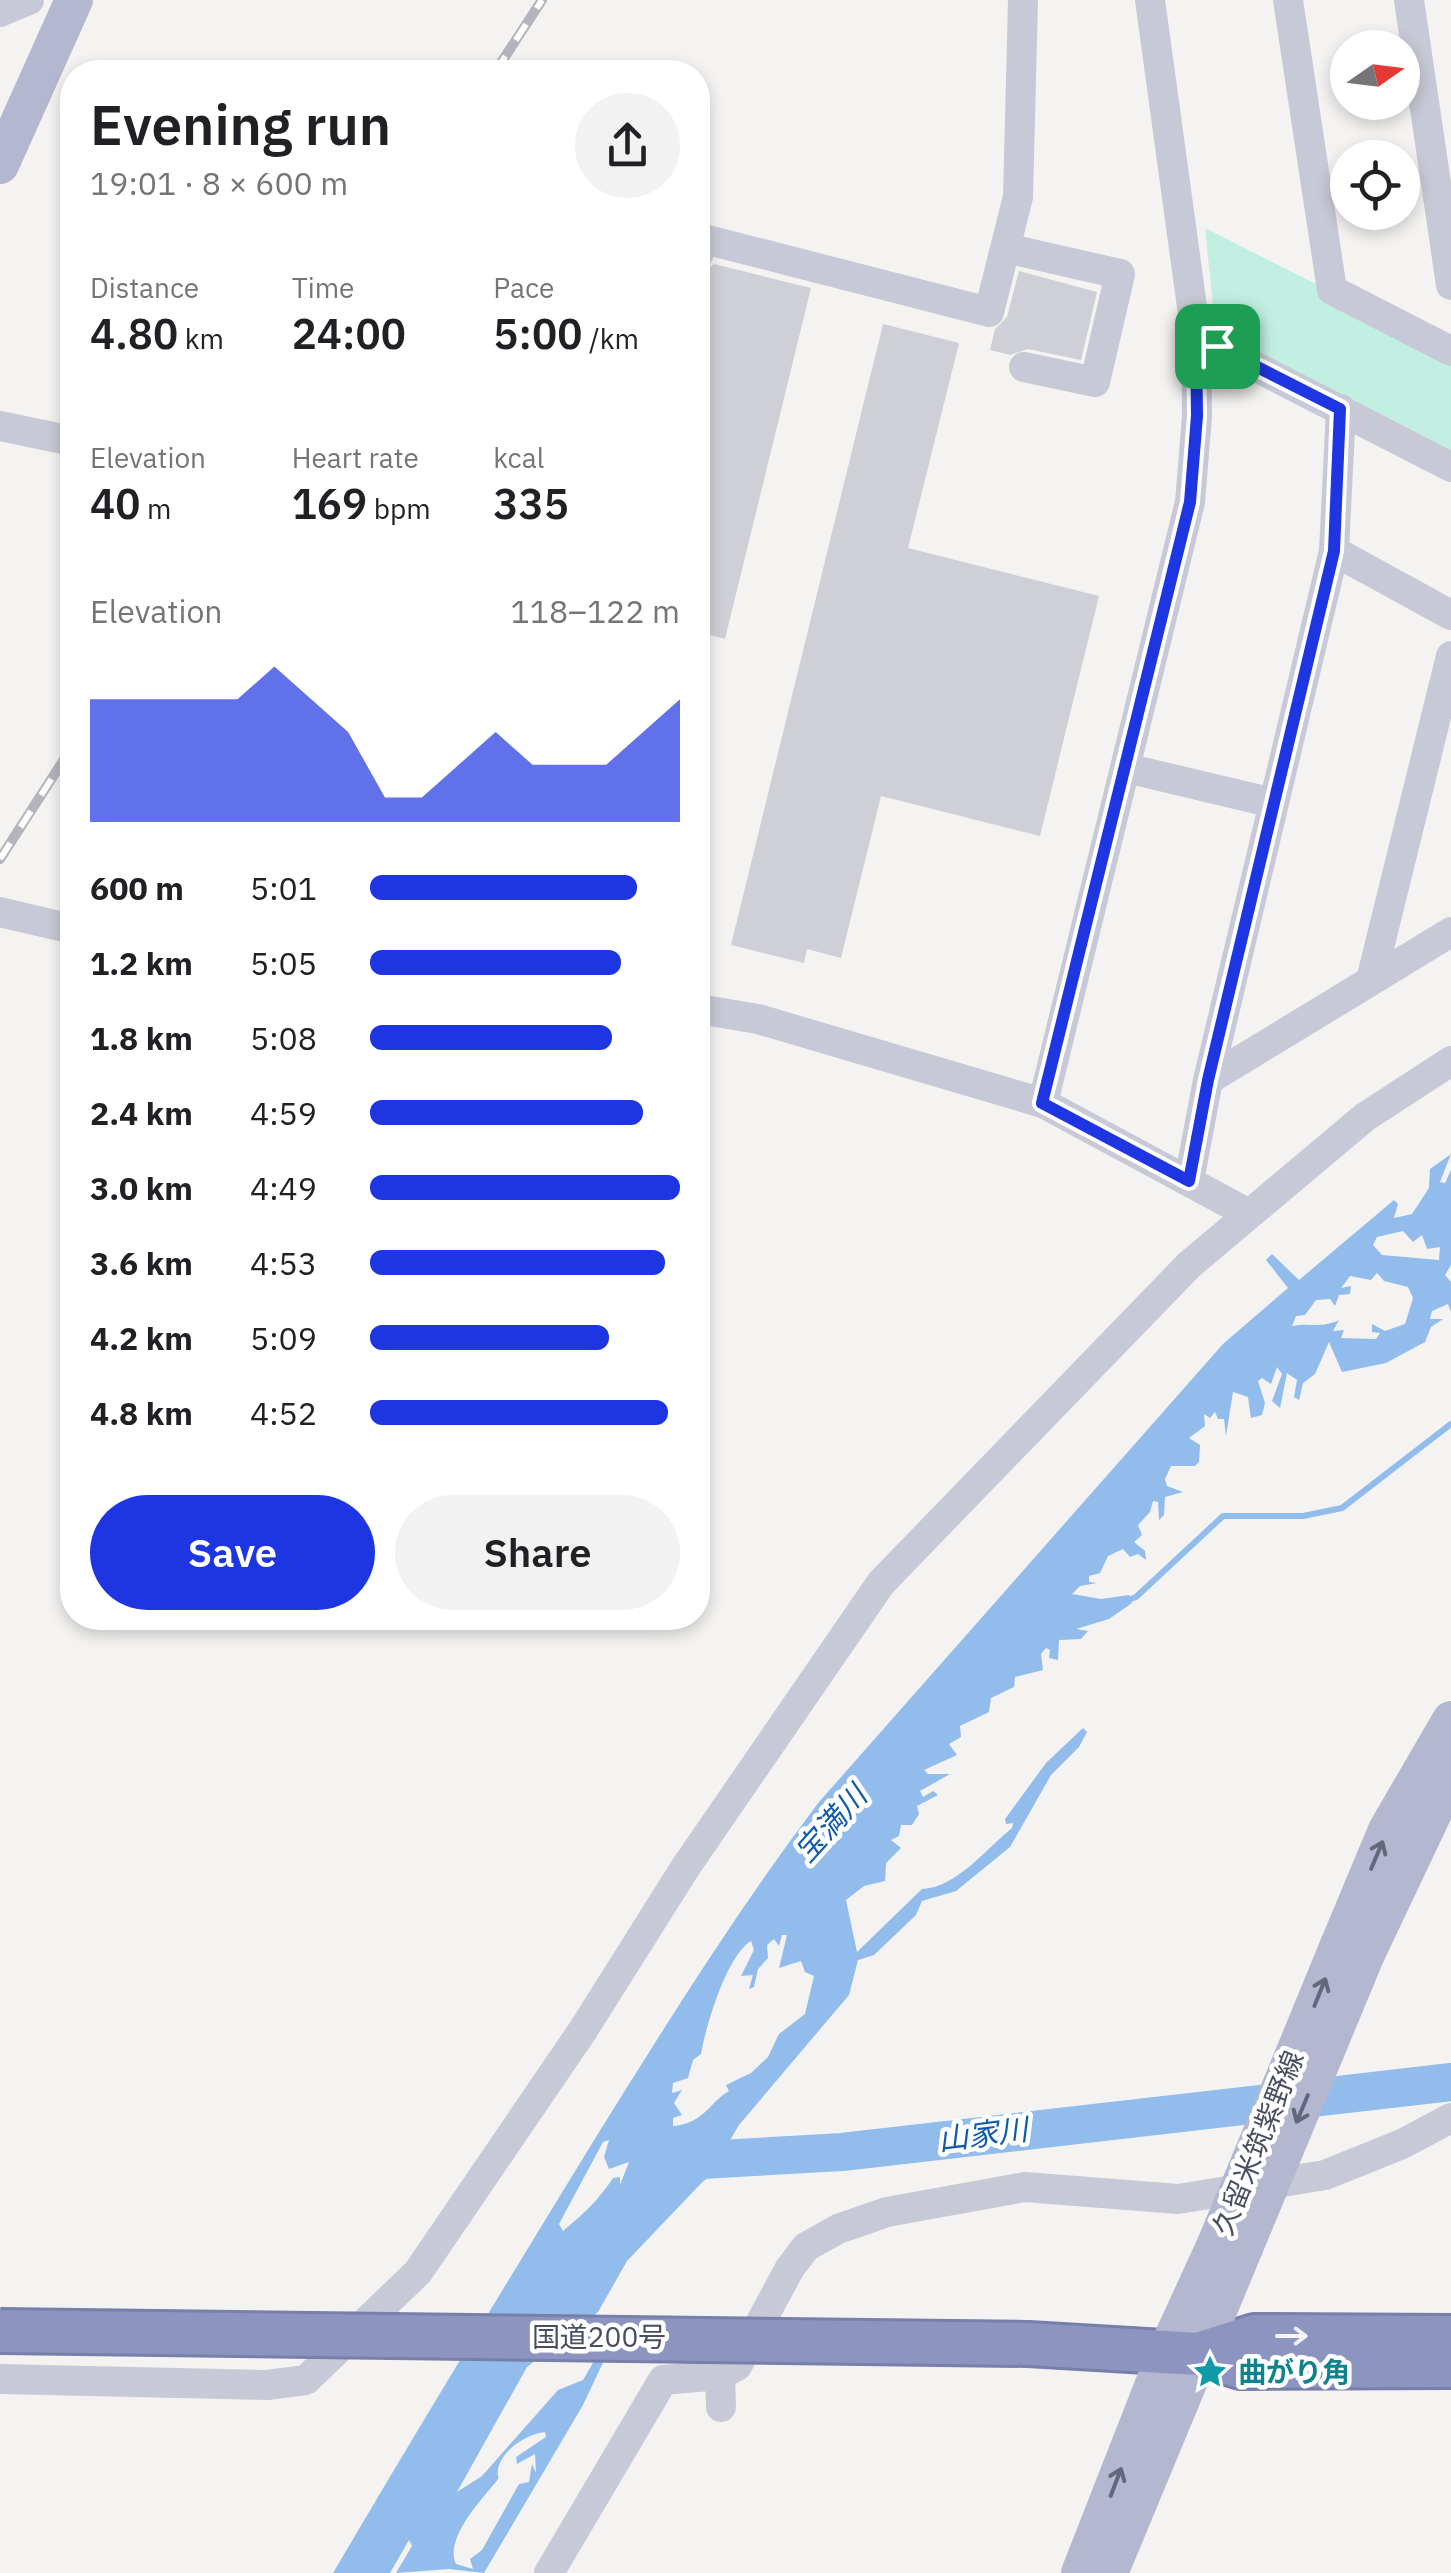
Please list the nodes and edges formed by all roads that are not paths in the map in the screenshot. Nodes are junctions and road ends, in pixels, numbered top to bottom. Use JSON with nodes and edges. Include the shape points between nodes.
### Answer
{"nodes":[{"id":1,"x":30,"y":0,"type":"edge"},
{"id":2,"x":74,"y":0,"type":"edge"},
{"id":3,"x":1023,"y":0,"type":"edge"},
{"id":4,"x":1150,"y":0,"type":"edge"},
{"id":5,"x":1288,"y":0,"type":"edge"},
{"id":6,"x":1408,"y":0,"type":"edge"},
{"id":7,"x":0,"y":12,"type":"edge"},
{"id":8,"x":1437,"y":89,"type":"edge"},
{"id":9,"x":0,"y":164,"type":"edge"},
{"id":10,"x":710,"y":241,"type":"edge"},
{"id":11,"x":1005,"y":248,"type":"junction"},
{"id":12,"x":1451,"y":285,"type":"edge"},
{"id":13,"x":1196,"y":336,"type":"junction"},
{"id":14,"x":1451,"y":351,"type":"edge"},
{"id":15,"x":1024,"y":367,"type":"dead end"},
{"id":16,"x":1340,"y":409,"type":"junction"},
{"id":17,"x":0,"y":426,"type":"edge"},
{"id":18,"x":60,"y":438,"type":"edge"},
{"id":19,"x":1451,"y":468,"type":"edge"},
{"id":20,"x":1334,"y":551,"type":"junction"},
{"id":21,"x":1451,"y":615,"type":"edge"},
{"id":22,"x":1451,"y":656,"type":"edge"},
{"id":23,"x":1440,"y":754,"type":"edge"},
{"id":24,"x":1126,"y":768,"type":"junction"},
{"id":25,"x":1273,"y":803,"type":"junction"},
{"id":26,"x":0,"y":912,"type":"edge"},
{"id":27,"x":60,"y":927,"type":"edge"},
{"id":28,"x":1451,"y":932,"type":"edge"},
{"id":29,"x":1371,"y":980,"type":"junction"},
{"id":30,"x":710,"y":1011,"type":"edge"},
{"id":31,"x":1451,"y":1061,"type":"edge"},
{"id":32,"x":1208,"y":1080,"type":"junction"},
{"id":33,"x":1042,"y":1103,"type":"junction"},
{"id":34,"x":1189,"y":1181,"type":"junction"},
{"id":35,"x":1249,"y":1214,"type":"junction"},
{"id":36,"x":1451,"y":1720,"type":"edge"},
{"id":37,"x":1451,"y":1775,"type":"edge"},
{"id":38,"x":1353,"y":1950,"type":"junction"},
{"id":39,"x":1451,"y":2118,"type":"edge"},
{"id":40,"x":0,"y":2331,"type":"edge"},
{"id":41,"x":1451,"y":2337,"type":"edge"},
{"id":42,"x":1182,"y":2353,"type":"junction"},
{"id":43,"x":1451,"y":2366,"type":"edge"},
{"id":44,"x":720,"y":2374,"type":"junction"},
{"id":45,"x":0,"y":2379,"type":"edge"},
{"id":46,"x":721,"y":2407,"type":"dead end"},
{"id":47,"x":549,"y":2573,"type":"edge"},
{"id":48,"x":1080,"y":2573,"type":"edge"},
{"id":49,"x":1109,"y":2573,"type":"edge"}],
"edges":[{"from":1,"to":7,"type":"street"},
{"from":2,"to":9,"type":"main road"},
{"from":3,"to":11,"type":"street","via":[[1018,196]]},
{"from":4,"to":13,"type":"street"},
{"from":5,"to":14,"type":"street","via":[[1332,290]]},
{"from":6,"to":8,"type":"street"},
{"from":8,"to":12,"type":"street"},
{"from":10,"to":11,"type":"street","via":[[989,312]]},
{"from":11,"to":15,"type":"street","via":[[1120,274],[1095,382]]},
{"from":13,"to":16,"type":"street"},
{"from":13,"to":24,"type":"street","via":[[1190,502]]},
{"from":16,"to":19,"type":"street"},
{"from":16,"to":20,"type":"street"},
{"from":17,"to":18,"type":"street"},
{"from":20,"to":21,"type":"street"},
{"from":20,"to":25,"type":"street"},
{"from":22,"to":23,"type":"street"},
{"from":23,"to":29,"type":"street"},
{"from":24,"to":25,"type":"street"},
{"from":24,"to":33,"type":"street"},
{"from":25,"to":32,"type":"street"},
{"from":26,"to":27,"type":"street"},
{"from":28,"to":29,"type":"street"},
{"from":29,"to":32,"type":"street"},
{"from":30,"to":33,"type":"street","via":[[758,1019]]},
{"from":31,"to":35,"type":"street","via":[[1365,1118]]},
{"from":32,"to":34,"type":"street"},
{"from":33,"to":34,"type":"street"},
{"from":34,"to":35,"type":"street"},
{"from":35,"to":45,"type":"street","via":[[1189,1265],[882,1583],[418,2272],[325,2363],[306,2380],[267,2385]]},
{"from":38,"to":36,"type":"main road","name":"久留米筑紫野線","one_way":true,"via":[[1387,1830]]},
{"from":37,"to":38,"type":"main road","name":"久留米筑紫野線"},
{"from":38,"to":42,"type":"main road","name":"久留米筑紫野線","bridge":true},
{"from":39,"to":44,"type":"street","via":[[1326,2175],[1178,2199],[1025,2186],[838,2228],[806,2247],[737,2366]]},
{"from":40,"to":42,"type":"highway","name":"国道200号","bridge":true,"via":[[1028,2344]]},
{"from":42,"to":41,"type":"highway","name":"国道200号","one_way":true,"via":[[1255,2336]]},
{"from":42,"to":43,"type":"highway","name":"国道200号","via":[[1241,2368]]},
{"from":48,"to":42,"type":"main road","name":"久留米筑紫野線","one_way":true},
{"from":42,"to":49,"type":"main road","name":"久留米筑紫野線"},
{"from":44,"to":46,"type":"street"},
{"from":44,"to":47,"type":"street","via":[[663,2380]]}]}
